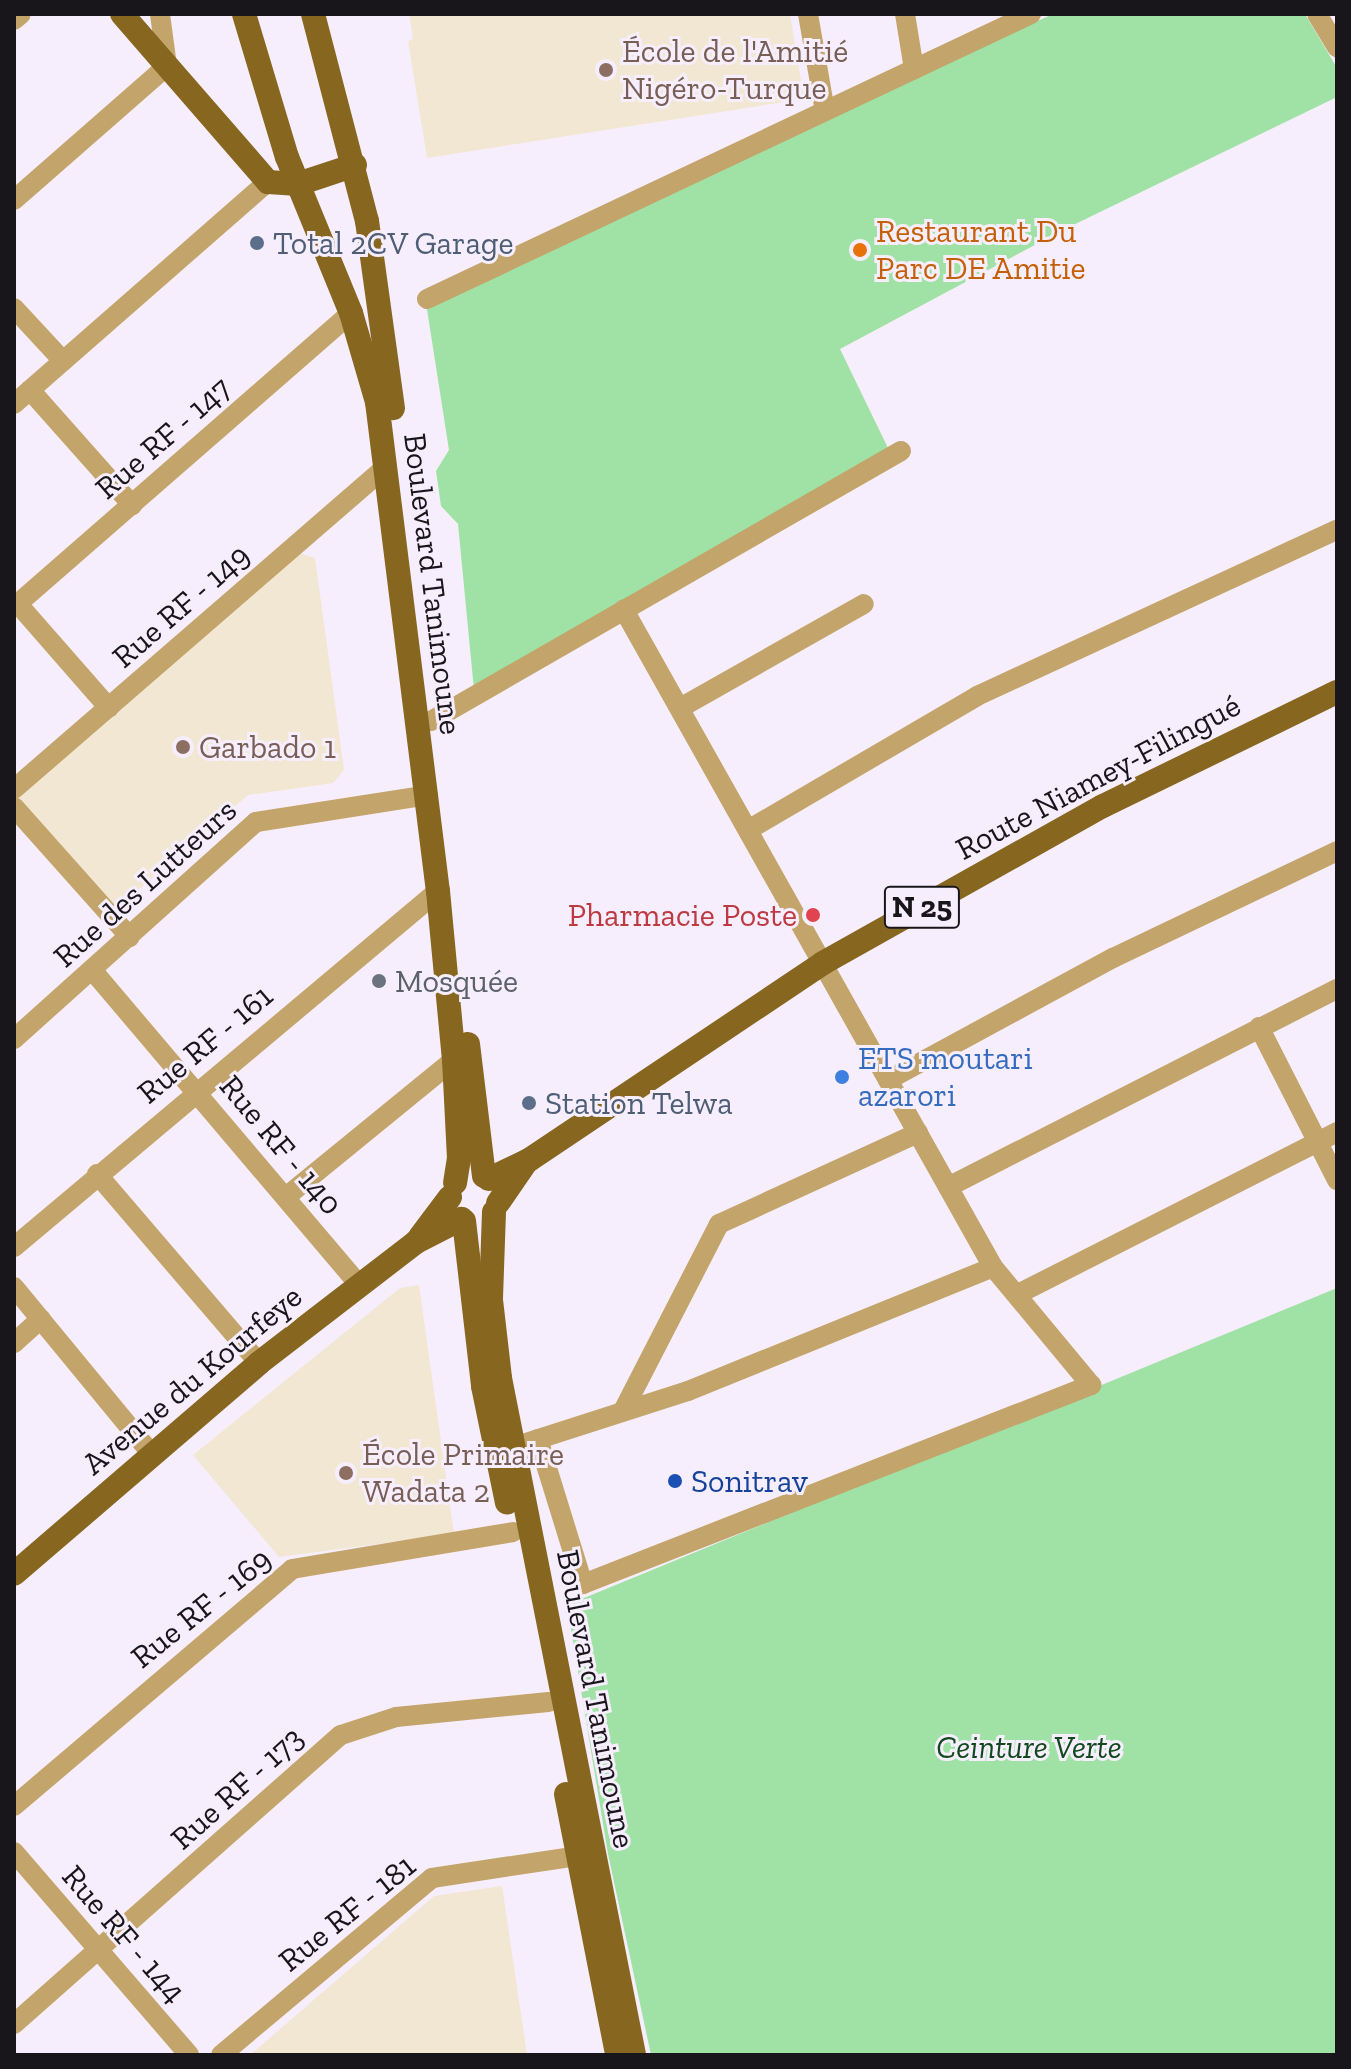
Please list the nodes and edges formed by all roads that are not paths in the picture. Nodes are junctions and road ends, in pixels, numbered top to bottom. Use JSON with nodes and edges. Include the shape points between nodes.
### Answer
{"nodes":[{"id":1,"x":21,"y":14,"type":"edge"},
{"id":2,"x":122,"y":14,"type":"edge"},
{"id":3,"x":160,"y":14,"type":"edge"},
{"id":4,"x":244,"y":14,"type":"edge"},
{"id":5,"x":313,"y":14,"type":"edge"},
{"id":6,"x":808,"y":14,"type":"edge"},
{"id":7,"x":905,"y":14,"type":"edge"},
{"id":8,"x":1031,"y":14,"type":"edge"},
{"id":9,"x":1317,"y":14,"type":"edge"},
{"id":10,"x":1007,"y":19,"type":"edge"},
{"id":11,"x":14,"y":20,"type":"edge"},
{"id":12,"x":1337,"y":47,"type":"edge"},
{"id":13,"x":167,"y":66,"type":"junction"},
{"id":14,"x":914,"y":69,"type":"junction"},
{"id":15,"x":825,"y":111,"type":"junction"},
{"id":16,"x":355,"y":165,"type":"junction"},
{"id":17,"x":268,"y":182,"type":"junction"},
{"id":18,"x":298,"y":184,"type":"junction"},
{"id":19,"x":14,"y":200,"type":"edge"},
{"id":20,"x":427,"y":299,"type":"dead end"},
{"id":21,"x":14,"y":308,"type":"edge"},
{"id":22,"x":351,"y":313,"type":"junction"},
{"id":23,"x":63,"y":361,"type":"junction"},
{"id":24,"x":22,"y":397,"type":"edge"},
{"id":25,"x":901,"y":451,"type":"dead end"},
{"id":26,"x":386,"y":467,"type":"junction"},
{"id":27,"x":132,"y":505,"type":"junction"},
{"id":28,"x":1337,"y":530,"type":"edge"},
{"id":29,"x":864,"y":604,"type":"dead end"},
{"id":30,"x":16,"y":606,"type":"edge"},
{"id":31,"x":624,"y":610,"type":"junction"},
{"id":32,"x":1337,"y":692,"type":"edge"},
{"id":33,"x":109,"y":708,"type":"junction"},
{"id":34,"x":680,"y":708,"type":"junction"},
{"id":35,"x":431,"y":721,"type":"junction"},
{"id":36,"x":14,"y":789,"type":"edge"},
{"id":37,"x":428,"y":795,"type":"junction"},
{"id":38,"x":14,"y":807,"type":"edge"},
{"id":39,"x":748,"y":830,"type":"junction"},
{"id":40,"x":1337,"y":851,"type":"edge"},
{"id":41,"x":438,"y":891,"type":"junction"},
{"id":42,"x":130,"y":937,"type":"junction"},
{"id":43,"x":823,"y":963,"type":"junction"},
{"id":44,"x":93,"y":971,"type":"junction"},
{"id":45,"x":1337,"y":989,"type":"edge"},
{"id":46,"x":1259,"y":1027,"type":"junction"},
{"id":47,"x":17,"y":1031,"type":"edge"},
{"id":48,"x":454,"y":1060,"type":"junction"},
{"id":49,"x":888,"y":1080,"type":"junction"},
{"id":50,"x":195,"y":1090,"type":"junction"},
{"id":51,"x":475,"y":1108,"type":"junction"},
{"id":52,"x":1337,"y":1132,"type":"edge"},
{"id":53,"x":918,"y":1133,"type":"junction"},
{"id":54,"x":1317,"y":1142,"type":"junction"},
{"id":55,"x":529,"y":1160,"type":"junction"},
{"id":56,"x":97,"y":1174,"type":"junction"},
{"id":57,"x":487,"y":1178,"type":"junction"},
{"id":58,"x":1337,"y":1180,"type":"edge"},
{"id":59,"x":948,"y":1187,"type":"junction"},
{"id":60,"x":452,"y":1190,"type":"junction"},
{"id":61,"x":287,"y":1196,"type":"junction"},
{"id":62,"x":496,"y":1208,"type":"junction"},
{"id":63,"x":463,"y":1220,"type":"junction"},
{"id":64,"x":416,"y":1242,"type":"junction"},
{"id":65,"x":14,"y":1247,"type":"edge"},
{"id":66,"x":993,"y":1267,"type":"junction"},
{"id":67,"x":359,"y":1285,"type":"junction"},
{"id":68,"x":14,"y":1287,"type":"edge"},
{"id":69,"x":1018,"y":1294,"type":"junction"},
{"id":70,"x":41,"y":1319,"type":"junction"},
{"id":71,"x":14,"y":1343,"type":"edge"},
{"id":72,"x":259,"y":1363,"type":"junction"},
{"id":73,"x":624,"y":1409,"type":"junction"},
{"id":74,"x":538,"y":1439,"type":"junction"},
{"id":75,"x":513,"y":1448,"type":"junction"},
{"id":76,"x":151,"y":1453,"type":"junction"},
{"id":77,"x":513,"y":1532,"type":"junction"},
{"id":78,"x":14,"y":1574,"type":"edge"},
{"id":79,"x":548,"y":1702,"type":"junction"},
{"id":80,"x":14,"y":1806,"type":"edge"},
{"id":81,"x":578,"y":1813,"type":"junction"},
{"id":82,"x":14,"y":1852,"type":"edge"},
{"id":83,"x":577,"y":1856,"type":"junction"},
{"id":84,"x":100,"y":1952,"type":"junction"},
{"id":85,"x":14,"y":2024,"type":"edge"},
{"id":86,"x":189,"y":2055,"type":"edge"},
{"id":87,"x":221,"y":2055,"type":"edge"},
{"id":88,"x":617,"y":2055,"type":"edge"},
{"id":89,"x":634,"y":2055,"type":"edge"}],
"edges":[{"from":1,"to":11,"type":"street"},
{"from":2,"to":13,"type":"main road"},
{"from":3,"to":13,"type":"street"},
{"from":4,"to":18,"type":"main road","name":"Boulevard Tanimoune"},
{"from":5,"to":16,"type":"main road","name":"Boulevard Tanimoune"},
{"from":6,"to":15,"type":"street"},
{"from":7,"to":14,"type":"street"},
{"from":8,"to":10,"type":"street"},
{"from":9,"to":12,"type":"street"},
{"from":10,"to":14,"type":"street"},
{"from":13,"to":17,"type":"main road"},
{"from":13,"to":19,"type":"street"},
{"from":14,"to":15,"type":"street"},
{"from":15,"to":20,"type":"street"},
{"from":16,"to":18,"type":"main road"},
{"from":16,"to":35,"type":"main road","name":"Boulevard Tanimoune","via":[[378,288]]},
{"from":17,"to":18,"type":"main road"},
{"from":17,"to":23,"type":"street"},
{"from":18,"to":22,"type":"main road","name":"Boulevard Tanimoune"},
{"from":21,"to":23,"type":"street"},
{"from":22,"to":26,"type":"main road","name":"Boulevard Tanimoune","via":[[373,381]]},
{"from":22,"to":27,"type":"street","name":"Rue RF - 147"},
{"from":23,"to":24,"type":"street"},
{"from":24,"to":27,"type":"street"},
{"from":25,"to":31,"type":"street"},
{"from":26,"to":33,"type":"street","name":"Rue RF - 149"},
{"from":26,"to":37,"type":"main road","name":"Boulevard Tanimoune"},
{"from":27,"to":30,"type":"street","name":"Rue RF - 147"},
{"from":28,"to":39,"type":"street","via":[[977,696]]},
{"from":29,"to":34,"type":"street"},
{"from":30,"to":33,"type":"street"},
{"from":31,"to":34,"type":"street"},
{"from":31,"to":35,"type":"street"},
{"from":32,"to":43,"type":"main road","name":"Route Niamey-Filingué","number":"N 25","via":[[1103,806]]},
{"from":33,"to":36,"type":"street","name":"Rue RF - 149"},
{"from":34,"to":39,"type":"street"},
{"from":35,"to":51,"type":"main road","name":"Boulevard Tanimoune"},
{"from":37,"to":41,"type":"main road","name":"Boulevard Tanimoune"},
{"from":37,"to":42,"type":"street","name":"Rue des Lutteurs","via":[[266,817]]},
{"from":38,"to":42,"type":"street"},
{"from":39,"to":43,"type":"street"},
{"from":40,"to":49,"type":"street","via":[[1113,958]]},
{"from":41,"to":48,"type":"main road","name":"Boulevard Tanimoune"},
{"from":41,"to":50,"type":"street","name":"Rue RF - 161"},
{"from":42,"to":44,"type":"street","name":"Rue des Lutteurs"},
{"from":43,"to":49,"type":"street"},
{"from":43,"to":55,"type":"main road","name":"Route Niamey-Filingué","number":"N 25"},
{"from":44,"to":47,"type":"street","name":"Rue des Lutteurs"},
{"from":44,"to":50,"type":"street","name":"Rue RF - 140"},
{"from":45,"to":46,"type":"street"},
{"from":46,"to":54,"type":"street"},
{"from":46,"to":59,"type":"street"},
{"from":48,"to":60,"type":"main road","name":"Boulevard Tanimoune","via":[[459,1158]]},
{"from":48,"to":61,"type":"street"},
{"from":49,"to":53,"type":"street"},
{"from":50,"to":56,"type":"street","name":"Rue RF - 161"},
{"from":50,"to":61,"type":"street","name":"Rue RF - 140"},
{"from":51,"to":55,"type":"main road","via":[[496,1148],[509,1157]]},
{"from":51,"to":57,"type":"main road","name":"Boulevard Tanimoune"},
{"from":52,"to":54,"type":"street"},
{"from":53,"to":59,"type":"street"},
{"from":53,"to":73,"type":"street","via":[[719,1224]]},
{"from":54,"to":58,"type":"street"},
{"from":54,"to":69,"type":"street"},
{"from":55,"to":57,"type":"main road","name":"Route Niamey-Filingué"},
{"from":55,"to":62,"type":"main road","name":"Route Niamey-Filingué"},
{"from":56,"to":65,"type":"street","name":"Rue RF - 161"},
{"from":56,"to":72,"type":"street"},
{"from":57,"to":60,"type":"main road","via":[[467,1175]]},
{"from":57,"to":62,"type":"main road"},
{"from":59,"to":66,"type":"street"},
{"from":60,"to":63,"type":"main road"},
{"from":60,"to":64,"type":"main road","name":"Avenue du Kourfeye"},
{"from":61,"to":67,"type":"street","name":"Rue RF - 140"},
{"from":62,"to":63,"type":"main road","via":[[478,1223]]},
{"from":62,"to":75,"type":"main road","name":"Boulevard Tanimoune","via":[[491,1310]]},
{"from":63,"to":64,"type":"main road","name":"Avenue du Kourfeye"},
{"from":63,"to":77,"type":"main road","name":"Boulevard Tanimoune","via":[[483,1386]]},
{"from":64,"to":67,"type":"main road","name":"Avenue du Kourfeye"},
{"from":66,"to":69,"type":"street"},
{"from":66,"to":73,"type":"street","via":[[688,1391]]},
{"from":67,"to":72,"type":"main road","name":"Avenue du Kourfeye"},
{"from":68,"to":70,"type":"street"},
{"from":69,"to":74,"type":"street","via":[[1091,1385],[583,1584]]},
{"from":70,"to":71,"type":"street"},
{"from":70,"to":76,"type":"street"},
{"from":72,"to":76,"type":"main road","name":"Avenue du Kourfeye"},
{"from":73,"to":74,"type":"street"},
{"from":74,"to":75,"type":"street"},
{"from":75,"to":81,"type":"main road","name":"Boulevard Tanimoune"},
{"from":76,"to":78,"type":"main road","name":"Avenue du Kourfeye"},
{"from":77,"to":79,"type":"main road","name":"Boulevard Tanimoune"},
{"from":77,"to":80,"type":"street","name":"Rue RF - 169","via":[[292,1569]]},
{"from":79,"to":81,"type":"main road","name":"Boulevard Tanimoune"},
{"from":79,"to":84,"type":"street","name":"Rue RF - 173","via":[[396,1717],[341,1735]]},
{"from":81,"to":83,"type":"main road","name":"Boulevard Tanimoune"},
{"from":81,"to":89,"type":"main road","name":"Boulevard Tanimoune"},
{"from":82,"to":84,"type":"street","name":"Rue RF - 144"},
{"from":83,"to":87,"type":"street","name":"Rue RF - 181","via":[[432,1878]]},
{"from":83,"to":88,"type":"main road","name":"Boulevard Tanimoune"},
{"from":84,"to":85,"type":"street","name":"Rue RF - 173"},
{"from":84,"to":86,"type":"street","name":"Rue RF - 144"}]}
